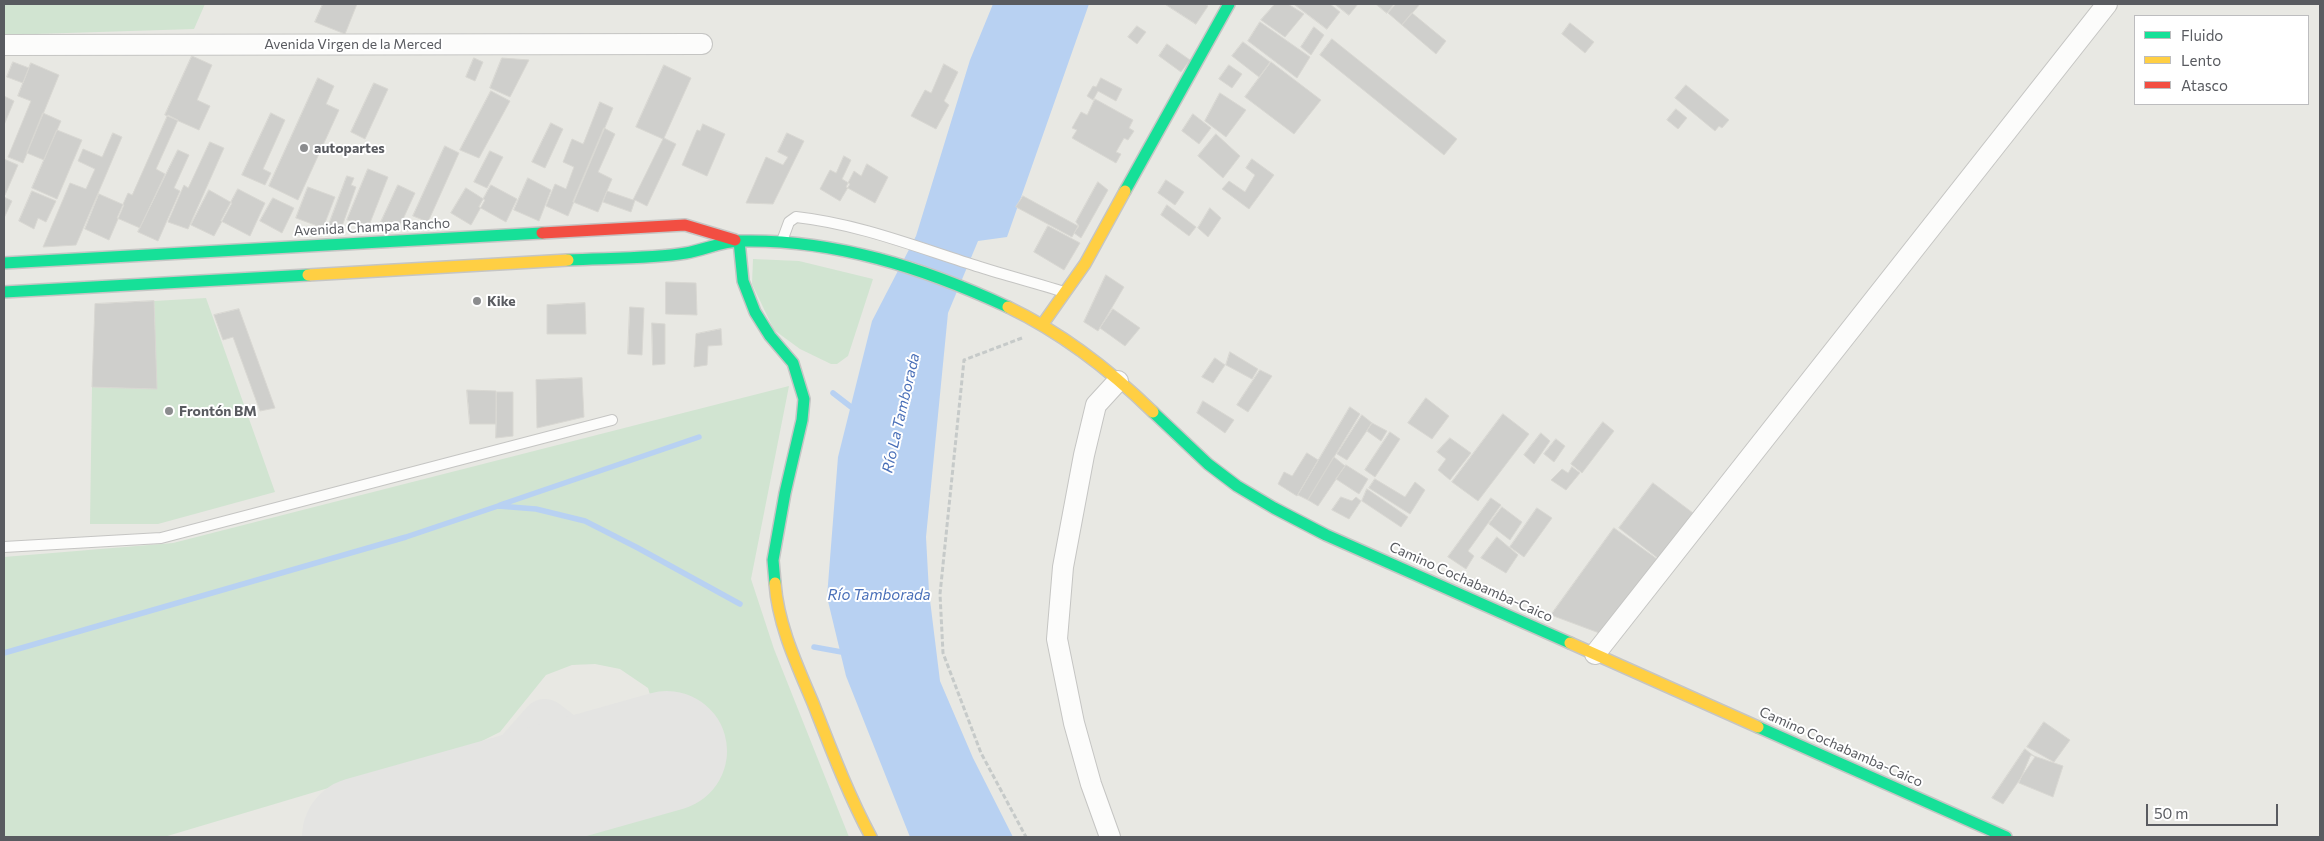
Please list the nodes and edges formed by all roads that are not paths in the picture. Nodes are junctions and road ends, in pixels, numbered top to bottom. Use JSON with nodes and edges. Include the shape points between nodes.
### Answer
{"nodes":[{"id":1,"x":1229,"y":4,"type":"edge"},
{"id":2,"x":2107,"y":4,"type":"edge"},
{"id":3,"x":702,"y":44,"type":"dead end"},
{"id":4,"x":4,"y":45,"type":"edge"},
{"id":5,"x":739,"y":241,"type":"junction"},
{"id":6,"x":781,"y":242,"type":"junction"},
{"id":7,"x":436,"y":252,"type":"junction"},
{"id":8,"x":169,"y":268,"type":"junction"},
{"id":9,"x":10,"y":277,"type":"edge"},
{"id":10,"x":965,"y":288,"type":"joint"},
{"id":11,"x":1065,"y":293,"type":"junction"},
{"id":12,"x":1042,"y":325,"type":"junction"},
{"id":13,"x":1118,"y":381,"type":"junction"},
{"id":14,"x":612,"y":420,"type":"dead end"},
{"id":15,"x":4,"y":547,"type":"edge"},
{"id":16,"x":1595,"y":654,"type":"junction"},
{"id":17,"x":871,"y":837,"type":"edge"},
{"id":18,"x":1110,"y":837,"type":"edge"},
{"id":19,"x":2006,"y":837,"type":"edge"}],
"edges":[{"from":1,"to":11,"type":"main road"},
{"from":2,"to":16,"type":"street"},
{"from":3,"to":4,"type":"street","name":"Avenida Virgen de la Merced"},
{"from":5,"to":6,"type":"main road","name":"Avenida Champa Rancho"},
{"from":5,"to":7,"type":"main road","name":"Avenida Champa Rancho","via":[[685,253]]},
{"from":5,"to":7,"type":"main road","name":"Avenida Champa Rancho","via":[[685,226]]},
{"from":5,"to":17,"type":"main road","via":[[744,281],[755,312],[793,363],[804,398],[773,560],[776,598],[787,640],[852,799]]},
{"from":6,"to":10,"type":"main road","name":"Avenida Champa Rancho","via":[[898,264]]},
{"from":6,"to":11,"type":"lane","via":[[789,222],[796,217],[821,220],[900,240]]},
{"from":7,"to":8,"type":"main road","name":"Avenida Champa Rancho"},
{"from":7,"to":8,"type":"main road","name":"Avenida Champa Rancho"},
{"from":8,"to":9,"type":"main road","name":"Avenida Champa Rancho"},
{"from":8,"to":9,"type":"main road","name":"Avenida Champa Rancho"},
{"from":10,"to":12,"type":"main road","name":"Camino Cochabamba-Caico"},
{"from":11,"to":12,"type":"main road"},
{"from":12,"to":13,"type":"main road","name":"Camino Cochabamba-Caico","via":[[1096,361]]},
{"from":13,"to":16,"type":"main road","name":"Camino Cochabamba-Caico","via":[[1223,476],[1259,501],[1326,535]]},
{"from":13,"to":18,"type":"street","via":[[1096,405],[1064,567],[1056,639],[1074,723]]},
{"from":14,"to":15,"type":"lane","via":[[161,538]]},
{"from":16,"to":19,"type":"main road","name":"Camino Cochabamba-Caico"}]}
